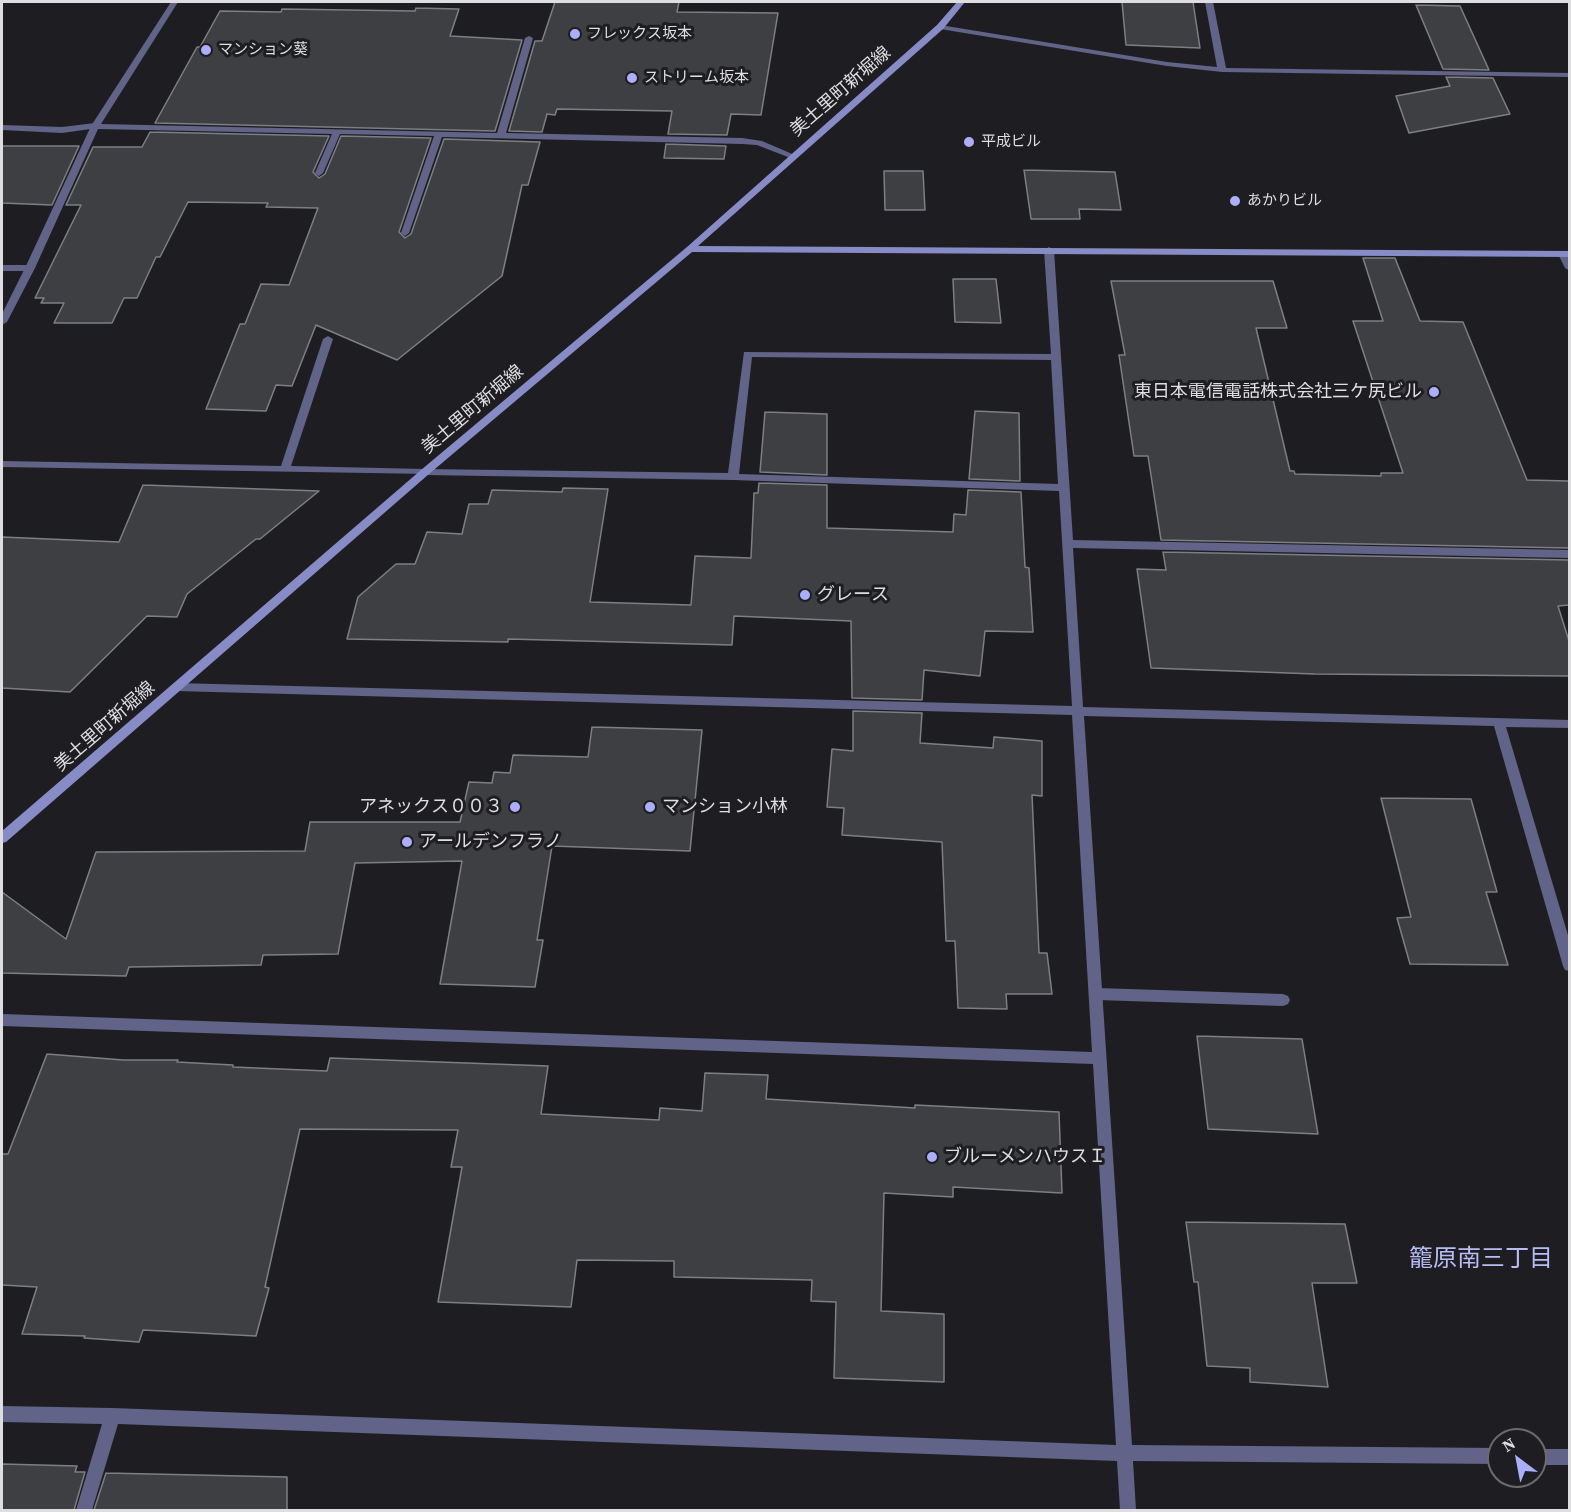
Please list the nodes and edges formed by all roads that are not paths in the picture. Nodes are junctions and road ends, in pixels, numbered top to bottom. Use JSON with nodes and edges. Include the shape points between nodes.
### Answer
{"nodes":[{"id":1,"x":174,"y":2,"type":"edge"},
{"id":2,"x":961,"y":2,"type":"edge"},
{"id":3,"x":1209,"y":2,"type":"edge"},
{"id":4,"x":940,"y":27,"type":"junction"},
{"id":5,"x":529,"y":38,"type":"dead end"},
{"id":6,"x":1222,"y":70,"type":"junction"},
{"id":7,"x":1569,"y":75,"type":"edge"},
{"id":8,"x":95,"y":126,"type":"junction"},
{"id":9,"x":2,"y":128,"type":"edge"},
{"id":10,"x":337,"y":132,"type":"junction"},
{"id":11,"x":439,"y":134,"type":"junction"},
{"id":12,"x":501,"y":135,"type":"junction"},
{"id":13,"x":793,"y":156,"type":"junction"},
{"id":14,"x":319,"y":173,"type":"dead end"},
{"id":15,"x":405,"y":233,"type":"dead end"},
{"id":16,"x":690,"y":249,"type":"junction"},
{"id":17,"x":1050,"y":250,"type":"junction"},
{"id":18,"x":1566,"y":254,"type":"edge"},
{"id":19,"x":2,"y":268,"type":"edge"},
{"id":20,"x":30,"y":268,"type":"junction"},
{"id":21,"x":1569,"y":268,"type":"edge"},
{"id":22,"x":2,"y":322,"type":"edge"},
{"id":23,"x":328,"y":339,"type":"dead end"},
{"id":24,"x":1056,"y":357,"type":"junction"},
{"id":25,"x":2,"y":464,"type":"edge"},
{"id":26,"x":285,"y":469,"type":"junction"},
{"id":27,"x":425,"y":472,"type":"junction"},
{"id":28,"x":733,"y":477,"type":"junction"},
{"id":29,"x":1064,"y":488,"type":"junction"},
{"id":30,"x":1069,"y":544,"type":"junction"},
{"id":31,"x":1569,"y":554,"type":"edge"},
{"id":32,"x":176,"y":687,"type":"junction"},
{"id":33,"x":1080,"y":712,"type":"junction"},
{"id":34,"x":1499,"y":723,"type":"junction"},
{"id":35,"x":1569,"y":724,"type":"edge"},
{"id":36,"x":2,"y":838,"type":"edge"},
{"id":37,"x":1569,"y":966,"type":"edge"},
{"id":38,"x":1097,"y":994,"type":"junction"},
{"id":39,"x":1283,"y":1000,"type":"dead end"},
{"id":40,"x":2,"y":1020,"type":"edge"},
{"id":41,"x":1101,"y":1058,"type":"junction"},
{"id":42,"x":2,"y":1414,"type":"edge"},
{"id":43,"x":112,"y":1416,"type":"junction"},
{"id":44,"x":1125,"y":1453,"type":"junction"},
{"id":45,"x":1487,"y":1456,"type":"edge"},
{"id":46,"x":1547,"y":1457,"type":"edge"},
{"id":47,"x":1569,"y":1457,"type":"edge"},
{"id":48,"x":84,"y":1510,"type":"edge"},
{"id":49,"x":1128,"y":1510,"type":"edge"}],
"edges":[{"from":1,"to":8,"type":"street"},
{"from":2,"to":4,"type":"main road","name":"美土里町新堀線"},
{"from":3,"to":6,"type":"street"},
{"from":4,"to":6,"type":"street"},
{"from":4,"to":13,"type":"main road","name":"美土里町新堀線"},
{"from":5,"to":12,"type":"street"},
{"from":6,"to":7,"type":"street"},
{"from":8,"to":9,"type":"street","via":[[62,130]]},
{"from":8,"to":10,"type":"street"},
{"from":8,"to":20,"type":"street"},
{"from":10,"to":11,"type":"street"},
{"from":10,"to":14,"type":"street"},
{"from":11,"to":12,"type":"street"},
{"from":11,"to":15,"type":"street"},
{"from":12,"to":13,"type":"street","via":[[742,141]]},
{"from":13,"to":16,"type":"main road","name":"美土里町新堀線"},
{"from":16,"to":17,"type":"main road"},
{"from":16,"to":27,"type":"main road","name":"美土里町新堀線"},
{"from":17,"to":18,"type":"main road"},
{"from":17,"to":24,"type":"street"},
{"from":18,"to":21,"type":"street"},
{"from":19,"to":20,"type":"street"},
{"from":20,"to":22,"type":"street"},
{"from":23,"to":26,"type":"street"},
{"from":24,"to":28,"type":"street","via":[[747,354]]},
{"from":24,"to":29,"type":"street"},
{"from":25,"to":26,"type":"street"},
{"from":26,"to":27,"type":"street"},
{"from":27,"to":28,"type":"street"},
{"from":27,"to":32,"type":"main road","name":"美土里町新堀線"},
{"from":28,"to":29,"type":"street"},
{"from":29,"to":30,"type":"street"},
{"from":30,"to":31,"type":"street"},
{"from":30,"to":33,"type":"street"},
{"from":32,"to":33,"type":"street"},
{"from":32,"to":36,"type":"main road","name":"美土里町新堀線"},
{"from":33,"to":34,"type":"street"},
{"from":33,"to":38,"type":"street"},
{"from":34,"to":35,"type":"street"},
{"from":34,"to":37,"type":"street"},
{"from":38,"to":39,"type":"street"},
{"from":38,"to":41,"type":"street"},
{"from":40,"to":41,"type":"street"},
{"from":41,"to":44,"type":"street"},
{"from":42,"to":43,"type":"street"},
{"from":43,"to":44,"type":"street"},
{"from":43,"to":48,"type":"street"},
{"from":44,"to":45,"type":"street"},
{"from":44,"to":49,"type":"street"},
{"from":46,"to":47,"type":"street"}]}
